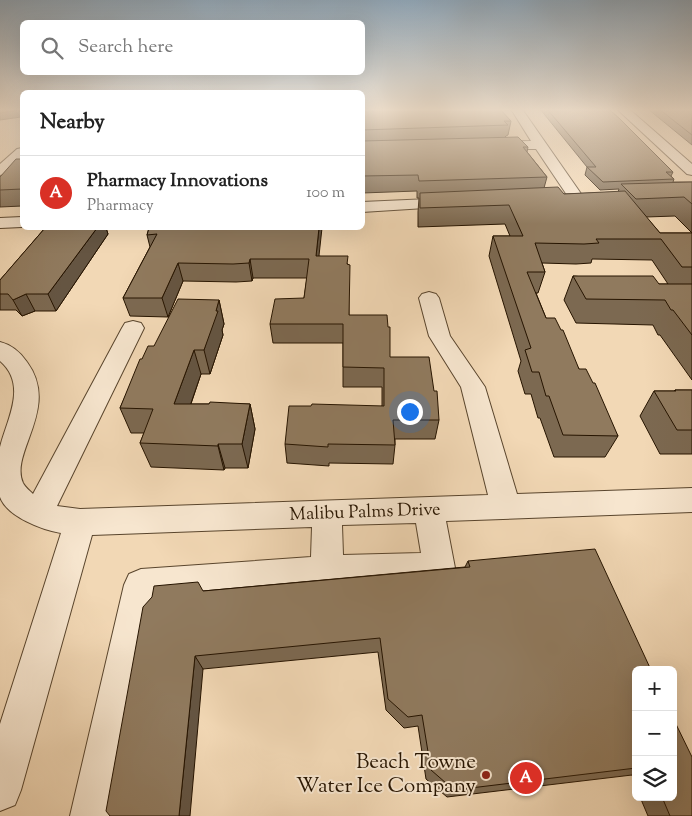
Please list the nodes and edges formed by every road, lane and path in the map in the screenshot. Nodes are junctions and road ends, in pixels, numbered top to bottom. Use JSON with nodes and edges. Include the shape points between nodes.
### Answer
{"nodes":[{"id":1,"x":541,"y":147,"type":"edge"},
{"id":2,"x":665,"y":147,"type":"edge"},
{"id":3,"x":20,"y":154,"type":"edge"},
{"id":4,"x":10,"y":166,"type":"edge"},
{"id":5,"x":692,"y":171,"type":"edge"},
{"id":6,"x":595,"y":197,"type":"edge"},
{"id":7,"x":576,"y":198,"type":"junction"},
{"id":8,"x":556,"y":199,"type":"edge"},
{"id":9,"x":469,"y":203,"type":"edge"},
{"id":10,"x":365,"y":207,"type":"edge"},
{"id":11,"x":20,"y":222,"type":"edge"},
{"id":12,"x":0,"y":223,"type":"edge"},
{"id":13,"x":429,"y":298,"type":"dead end"},
{"id":14,"x":133,"y":328,"type":"dead end"},
{"id":15,"x":0,"y":349,"type":"edge"},
{"id":16,"x":4,"y":481,"type":"edge"},
{"id":17,"x":692,"y":500,"type":"edge"},
{"id":18,"x":506,"y":507,"type":"junction"},
{"id":19,"x":429,"y":510,"type":"junction"},
{"id":20,"x":38,"y":514,"type":"junction"},
{"id":21,"x":327,"y":515,"type":"junction"},
{"id":22,"x":80,"y":522,"type":"junction"},
{"id":23,"x":327,"y":571,"type":"junction"},
{"id":24,"x":0,"y":790,"type":"edge"},
{"id":25,"x":92,"y":816,"type":"edge"}],
"edges":[{"from":1,"to":7,"type":"street"},
{"from":2,"to":5,"type":"street"},
{"from":3,"to":4,"type":"street"},
{"from":6,"to":7,"type":"street"},
{"from":7,"to":8,"type":"street"},
{"from":9,"to":10,"type":"street"},
{"from":11,"to":12,"type":"street"},
{"from":13,"to":18,"type":"street","via":[[441,340],[474,387]]},
{"from":14,"to":20,"type":"street"},
{"from":15,"to":16,"type":"street","via":[[16,361],[26,383],[26,402]]},
{"from":16,"to":20,"type":"street"},
{"from":17,"to":18,"type":"street","name":"Malibu Palms Drive"},
{"from":18,"to":19,"type":"street","name":"Malibu Palms Drive"},
{"from":19,"to":21,"type":"street","name":"Malibu Palms Drive"},
{"from":19,"to":23,"type":"street","via":[[439,568]]},
{"from":20,"to":22,"type":"street","name":"Malibu Palms Drive","via":[[58,521]]},
{"from":21,"to":22,"type":"street","name":"Malibu Palms Drive"},
{"from":21,"to":23,"type":"street"},
{"from":22,"to":24,"type":"street"},
{"from":23,"to":25,"type":"street","via":[[141,585]]}]}
